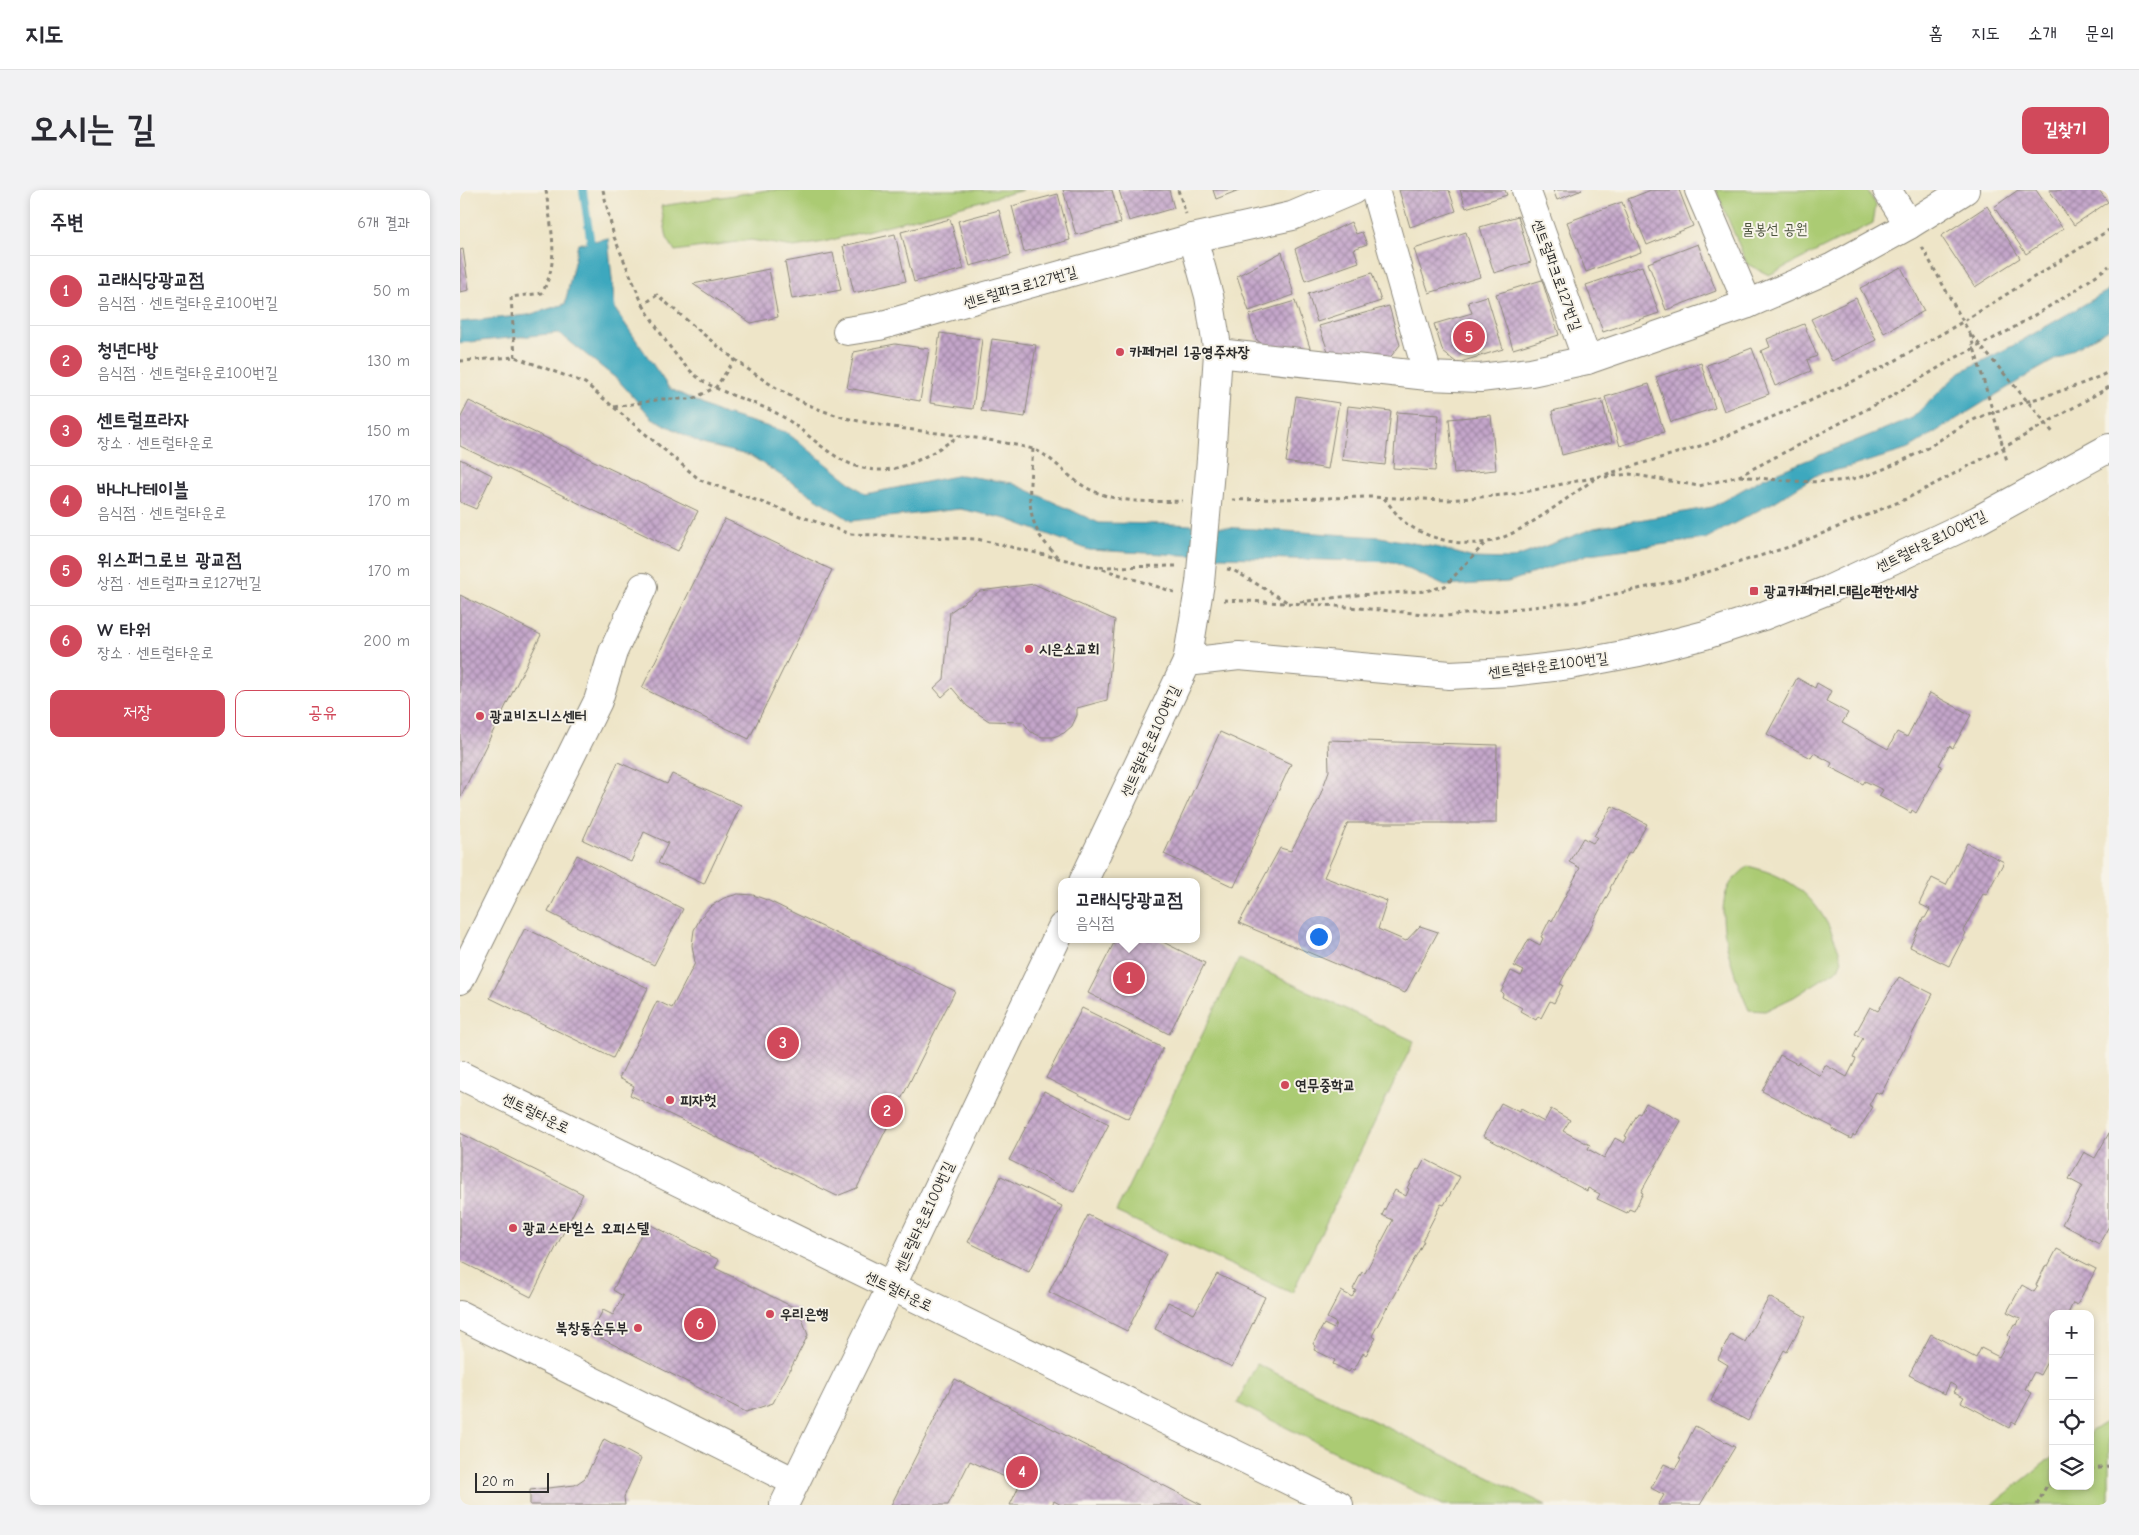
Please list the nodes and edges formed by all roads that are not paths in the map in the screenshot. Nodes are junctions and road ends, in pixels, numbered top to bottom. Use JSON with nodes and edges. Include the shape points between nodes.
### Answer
{"nodes":[{"id":1,"x":1353,"y":190,"type":"edge"},
{"id":2,"x":1374,"y":190,"type":"edge"},
{"id":3,"x":1526,"y":190,"type":"edge"},
{"id":4,"x":1699,"y":190,"type":"edge"},
{"id":5,"x":1887,"y":190,"type":"edge"},
{"id":6,"x":1965,"y":190,"type":"edge"},
{"id":7,"x":1910,"y":225,"type":"junction"},
{"id":8,"x":1193,"y":238,"type":"junction"},
{"id":9,"x":1748,"y":304,"type":"junction"},
{"id":10,"x":847,"y":331,"type":"dead end"},
{"id":11,"x":1218,"y":353,"type":"junction"},
{"id":12,"x":1587,"y":360,"type":"junction"},
{"id":13,"x":1428,"y":376,"type":"junction"},
{"id":14,"x":2109,"y":448,"type":"edge"},
{"id":15,"x":642,"y":587,"type":"dead end"},
{"id":16,"x":1187,"y":662,"type":"junction"},
{"id":17,"x":1085,"y":878,"type":"edge"},
{"id":18,"x":1058,"y":935,"type":"edge"},
{"id":19,"x":460,"y":980,"type":"edge"},
{"id":20,"x":460,"y":1076,"type":"edge"},
{"id":21,"x":891,"y":1287,"type":"junction"},
{"id":22,"x":460,"y":1315,"type":"edge"},
{"id":23,"x":789,"y":1493,"type":"edge"},
{"id":24,"x":1339,"y":1505,"type":"edge"}],
"edges":[{"from":1,"to":8,"type":"street","name":"센트럴파크로127번길","via":[[1292,216]]},
{"from":2,"to":13,"type":"street"},
{"from":3,"to":12,"type":"street","name":"센트럴파크로127번길"},
{"from":4,"to":9,"type":"street"},
{"from":5,"to":7,"type":"street"},
{"from":6,"to":7,"type":"street"},
{"from":7,"to":9,"type":"street","via":[[1833,267]]},
{"from":8,"to":10,"type":"street","name":"센트럴파크로127번길","via":[[880,326]]},
{"from":8,"to":11,"type":"street","via":[[1209,296]]},
{"from":9,"to":12,"type":"street"},
{"from":11,"to":13,"type":"street"},
{"from":11,"to":16,"type":"street","bridge":true,"via":[[1199,591]]},
{"from":12,"to":13,"type":"street","via":[[1531,372],[1480,378]]},
{"from":14,"to":16,"type":"street","name":"센트럴타운로100번길","via":[[1978,520],[1828,590],[1705,636],[1639,652],[1570,665],[1450,675],[1239,656]]},
{"from":15,"to":19,"type":"street","via":[[613,652],[598,701]]},
{"from":16,"to":17,"type":"street","name":"센트럴타운로100번길"},
{"from":18,"to":21,"type":"street","name":"센트럴타운로100번길"},
{"from":20,"to":21,"type":"street","name":"센트럴타운로"},
{"from":21,"to":23,"type":"street","name":"센트럴타운로100번길"},
{"from":21,"to":24,"type":"street","name":"센트럴타운로"},
{"from":22,"to":23,"type":"street"}]}
